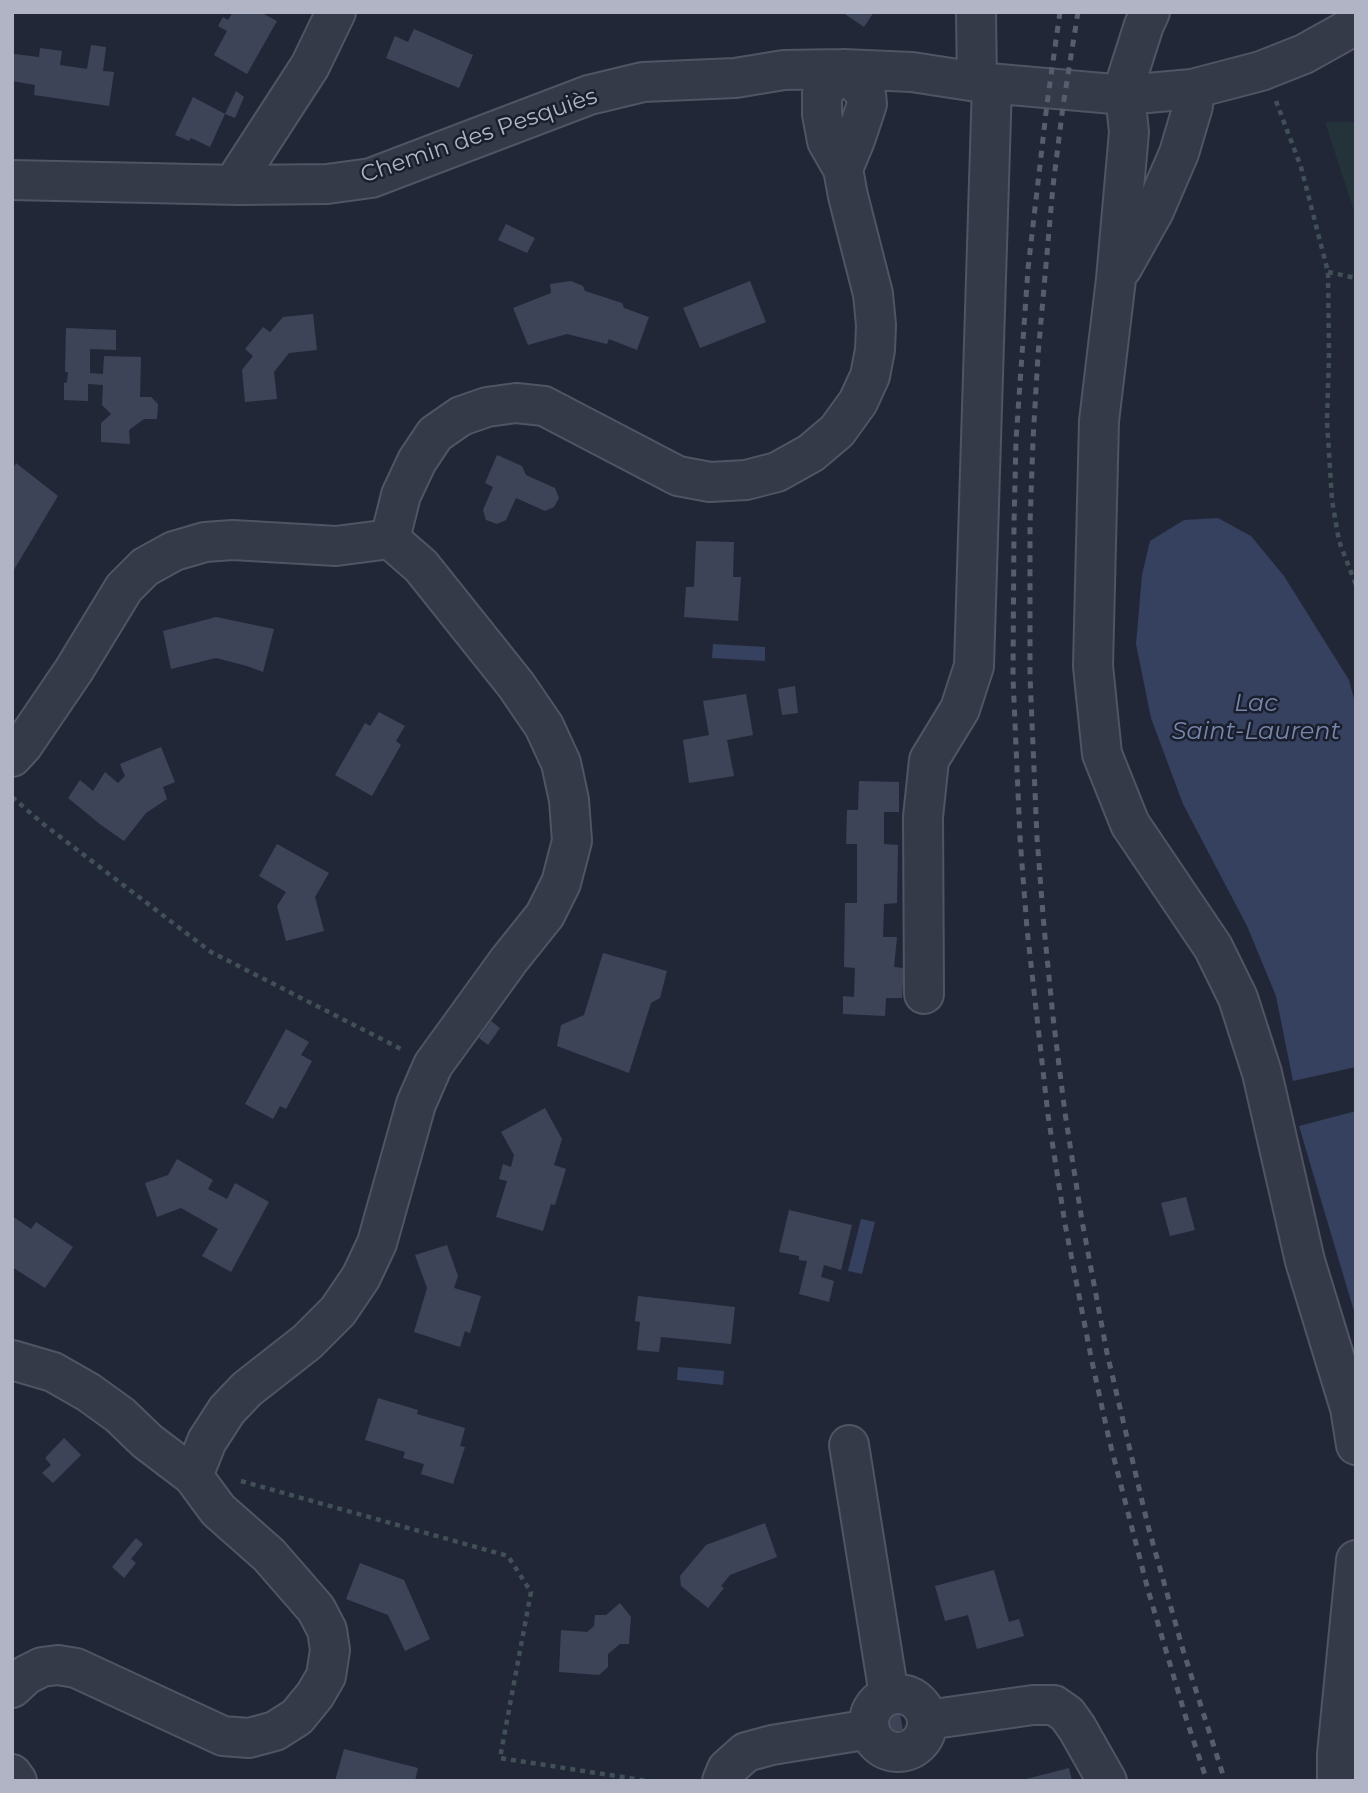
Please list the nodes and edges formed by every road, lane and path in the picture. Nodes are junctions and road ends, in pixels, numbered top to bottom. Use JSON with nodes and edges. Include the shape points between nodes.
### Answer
{"nodes":[{"id":1,"x":336,"y":12,"type":"edge"},
{"id":2,"x":976,"y":12,"type":"edge"},
{"id":3,"x":1150,"y":12,"type":"edge"},
{"id":4,"x":1356,"y":25,"type":"edge"},
{"id":5,"x":984,"y":83,"type":"junction"},
{"id":6,"x":844,"y":86,"type":"junction"},
{"id":7,"x":1192,"y":89,"type":"junction"},
{"id":8,"x":1272,"y":91,"type":"dead end"},
{"id":9,"x":1125,"y":94,"type":"junction"},
{"id":10,"x":12,"y":180,"type":"edge"},
{"id":11,"x":239,"y":185,"type":"junction"},
{"id":12,"x":1328,"y":272,"type":"junction"},
{"id":13,"x":1356,"y":278,"type":"edge"},
{"id":14,"x":1116,"y":279,"type":"junction"},
{"id":15,"x":390,"y":539,"type":"junction"},
{"id":16,"x":1356,"y":586,"type":"edge"},
{"id":17,"x":12,"y":757,"type":"edge"},
{"id":18,"x":12,"y":797,"type":"edge"},
{"id":19,"x":924,"y":994,"type":"dead end"},
{"id":20,"x":433,"y":1065,"type":"junction"},
{"id":21,"x":12,"y":1360,"type":"edge"},
{"id":22,"x":849,"y":1444,"type":"dead end"},
{"id":23,"x":1356,"y":1445,"type":"edge"},
{"id":24,"x":192,"y":1476,"type":"junction"},
{"id":25,"x":1356,"y":1560,"type":"edge"},
{"id":26,"x":12,"y":1688,"type":"edge"},
{"id":27,"x":889,"y":1695,"type":"junction"},
{"id":28,"x":927,"y":1720,"type":"junction"},
{"id":29,"x":870,"y":1729,"type":"junction"},
{"id":30,"x":12,"y":1774,"type":"edge"},
{"id":31,"x":17,"y":1781,"type":"edge"},
{"id":32,"x":648,"y":1781,"type":"edge"},
{"id":33,"x":722,"y":1781,"type":"edge"},
{"id":34,"x":1107,"y":1781,"type":"edge"},
{"id":35,"x":1337,"y":1781,"type":"edge"}],
"edges":[{"from":1,"to":11,"type":"street","via":[[310,66],[240,174]]},
{"from":2,"to":5,"type":"street"},
{"from":3,"to":9,"type":"street"},
{"from":4,"to":7,"type":"street","name":"Chemin des Pesquiès","via":[[1272,67]]},
{"from":5,"to":6,"type":"street","name":"Chemin des Pesquiès","via":[[924,90]]},
{"from":5,"to":9,"type":"street","name":"Chemin des Pesquiès"},
{"from":5,"to":19,"type":"street","via":[[974,666],[960,709],[929,760],[923,817]]},
{"from":6,"to":11,"type":"street","name":"Chemin des Pesquiès","via":[[775,89],[735,78],[643,82],[589,95],[371,178],[327,184]]},
{"from":6,"to":15,"type":"street","via":[[867,104],[843,169],[876,325],[870,376],[836,431],[811,453],[777,472],[746,481],[710,482],[678,476],[544,406],[487,407],[461,416],[435,434],[401,495]]},
{"from":7,"to":9,"type":"street","name":"Chemin des Pesquiès"},
{"from":7,"to":14,"type":"street","via":[[1193,106],[1179,153],[1154,211]]},
{"from":8,"to":12,"type":"path","via":[[1301,167]]},
{"from":9,"to":14,"type":"street","via":[[1129,132]]},
{"from":10,"to":11,"type":"street","name":"Chemin des Pesquiès"},
{"from":12,"to":13,"type":"path"},
{"from":12,"to":16,"type":"path","via":[[1327,421],[1332,500],[1339,541]]},
{"from":14,"to":23,"type":"street","via":[[1099,421],[1093,666],[1102,754],[1130,824],[1213,947],[1238,998],[1262,1073],[1305,1261],[1350,1408]]},
{"from":15,"to":17,"type":"street","via":[[336,546],[205,542],[174,551],[145,567],[124,588],[74,670]]},
{"from":15,"to":20,"type":"street","via":[[421,566],[516,685],[544,726],[561,763],[569,800],[572,841],[561,883],[545,915]]},
{"from":18,"to":20,"type":"path","via":[[211,952]]},
{"from":20,"to":24,"type":"street","via":[[416,1104],[377,1243],[361,1277],[338,1311],[307,1342],[226,1410]]},
{"from":21,"to":24,"type":"street","via":[[53,1372],[88,1392]]},
{"from":22,"to":27,"type":"street"},
{"from":24,"to":26,"type":"street","via":[[218,1510],[269,1555],[317,1609],[327,1630],[326,1676],[298,1717],[275,1731],[249,1738],[223,1736],[76,1668],[58,1665],[26,1675]]},
{"from":24,"to":32,"type":"path","via":[[228,1477],[508,1556],[531,1592],[500,1758]]},
{"from":25,"to":35,"type":"street"},
{"from":27,"to":28,"type":"street","via":[[909,1696],[924,1710]]},
{"from":27,"to":29,"type":"street","via":[[873,1709]]},
{"from":28,"to":29,"type":"street","via":[[923,1739],[898,1752],[880,1745]]},
{"from":28,"to":34,"type":"street","via":[[1033,1704],[1054,1706],[1068,1714]]},
{"from":29,"to":33,"type":"street","via":[[746,1752],[727,1769]]},
{"from":30,"to":31,"type":"street"}]}
